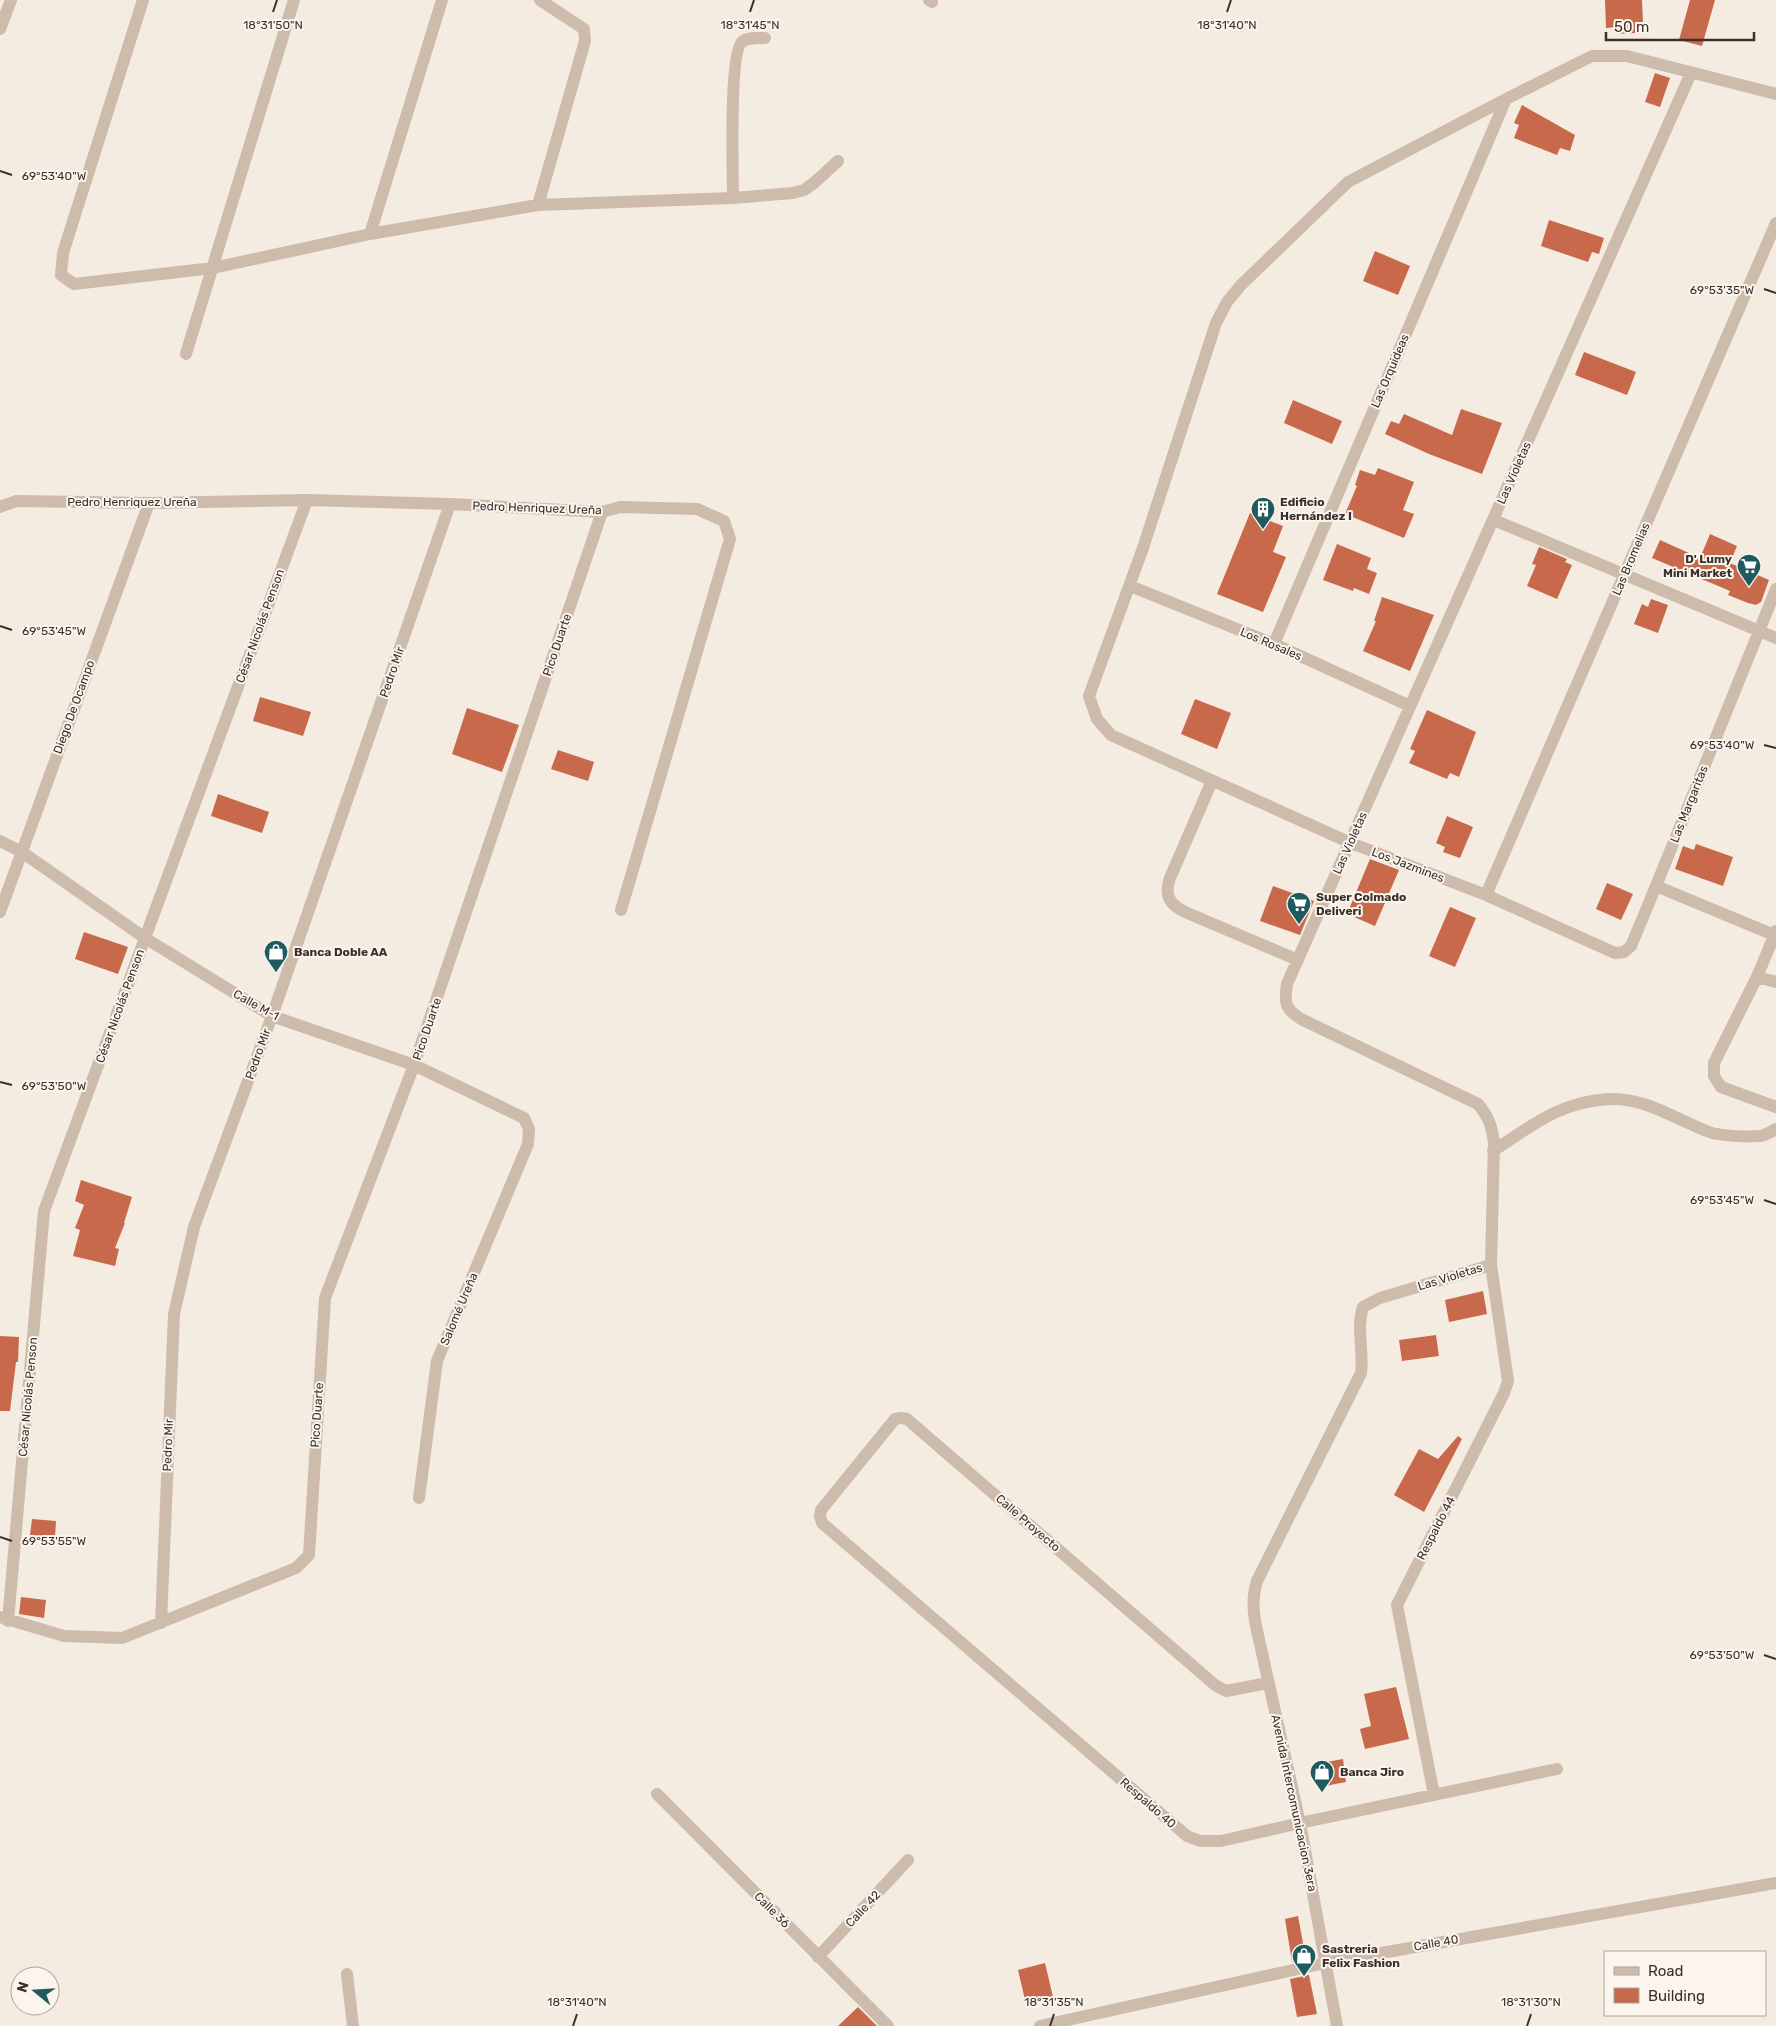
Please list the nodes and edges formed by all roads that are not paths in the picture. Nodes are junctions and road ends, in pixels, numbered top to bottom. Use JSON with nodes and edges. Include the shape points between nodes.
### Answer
{"nodes":[{"id":1,"x":11,"y":0,"type":"edge"},
{"id":2,"x":143,"y":0,"type":"edge"},
{"id":3,"x":294,"y":0,"type":"edge"},
{"id":4,"x":442,"y":0,"type":"edge"},
{"id":5,"x":540,"y":0,"type":"edge"},
{"id":6,"x":0,"y":29,"type":"edge"},
{"id":7,"x":765,"y":38,"type":"dead end"},
{"id":8,"x":1691,"y":73,"type":"junction"},
{"id":9,"x":1776,"y":94,"type":"edge"},
{"id":10,"x":1506,"y":98,"type":"junction"},
{"id":11,"x":838,"y":161,"type":"dead end"},
{"id":12,"x":733,"y":198,"type":"junction"},
{"id":13,"x":538,"y":205,"type":"junction"},
{"id":14,"x":1776,"y":223,"type":"edge"},
{"id":15,"x":370,"y":234,"type":"junction"},
{"id":16,"x":213,"y":268,"type":"junction"},
{"id":17,"x":186,"y":354,"type":"dead end"},
{"id":18,"x":307,"y":500,"type":"junction"},
{"id":19,"x":149,"y":503,"type":"junction"},
{"id":20,"x":450,"y":504,"type":"junction"},
{"id":21,"x":1,"y":506,"type":"edge"},
{"id":22,"x":602,"y":512,"type":"junction"},
{"id":23,"x":1494,"y":520,"type":"junction"},
{"id":24,"x":1625,"y":574,"type":"junction"},
{"id":25,"x":1130,"y":586,"type":"junction"},
{"id":26,"x":1776,"y":589,"type":"edge"},
{"id":27,"x":1758,"y":631,"type":"junction"},
{"id":28,"x":1776,"y":638,"type":"edge"},
{"id":29,"x":1274,"y":644,"type":"junction"},
{"id":30,"x":1410,"y":706,"type":"junction"},
{"id":31,"x":1212,"y":781,"type":"junction"},
{"id":32,"x":0,"y":841,"type":"edge"},
{"id":33,"x":1351,"y":843,"type":"junction"},
{"id":34,"x":22,"y":852,"type":"junction"},
{"id":35,"x":1656,"y":886,"type":"junction"},
{"id":36,"x":1486,"y":895,"type":"junction"},
{"id":37,"x":621,"y":910,"type":"dead end"},
{"id":38,"x":0,"y":912,"type":"edge"},
{"id":39,"x":1775,"y":933,"type":"edge"},
{"id":40,"x":145,"y":938,"type":"junction"},
{"id":41,"x":1616,"y":953,"type":"joint"},
{"id":42,"x":1298,"y":960,"type":"junction"},
{"id":43,"x":1756,"y":977,"type":"junction"},
{"id":44,"x":1776,"y":982,"type":"edge"},
{"id":45,"x":272,"y":1016,"type":"junction"},
{"id":46,"x":414,"y":1066,"type":"junction"},
{"id":47,"x":1776,"y":1107,"type":"edge"},
{"id":48,"x":529,"y":1129,"type":"joint"},
{"id":49,"x":1776,"y":1129,"type":"edge"},
{"id":50,"x":1493,"y":1151,"type":"junction"},
{"id":51,"x":1491,"y":1265,"type":"junction"},
{"id":52,"x":419,"y":1498,"type":"dead end"},
{"id":53,"x":822,"y":1523,"type":"joint"},
{"id":54,"x":1257,"y":1581,"type":"joint"},
{"id":55,"x":4,"y":1619,"type":"edge"},
{"id":56,"x":161,"y":1623,"type":"junction"},
{"id":57,"x":1268,"y":1683,"type":"junction"},
{"id":58,"x":1557,"y":1769,"type":"dead end"},
{"id":59,"x":657,"y":1794,"type":"dead end"},
{"id":60,"x":1434,"y":1796,"type":"junction"},
{"id":61,"x":1300,"y":1823,"type":"junction"},
{"id":62,"x":908,"y":1860,"type":"dead end"},
{"id":63,"x":1776,"y":1883,"type":"edge"},
{"id":64,"x":818,"y":1957,"type":"junction"},
{"id":65,"x":1325,"y":1963,"type":"junction"},
{"id":66,"x":347,"y":1974,"type":"dead end"},
{"id":67,"x":353,"y":2026,"type":"edge"},
{"id":68,"x":888,"y":2026,"type":"edge"},
{"id":69,"x":1040,"y":2026,"type":"edge"},
{"id":70,"x":1338,"y":2026,"type":"edge"}],
"edges":[{"from":1,"to":6,"type":"street"},
{"from":2,"to":16,"type":"street","via":[[63,253],[60,275],[74,284]]},
{"from":3,"to":16,"type":"street"},
{"from":4,"to":15,"type":"street"},
{"from":5,"to":13,"type":"street","via":[[584,29],[585,41]]},
{"from":7,"to":12,"type":"street","via":[[742,42],[737,51]]},
{"from":8,"to":9,"type":"street"},
{"from":8,"to":10,"type":"street","via":[[1627,56],[1592,56]]},
{"from":8,"to":23,"type":"street","name":"Las Violetas"},
{"from":10,"to":25,"type":"street","via":[[1348,182],[1227,302],[1216,323]]},
{"from":10,"to":29,"type":"street","name":"Las Orquideas"},
{"from":11,"to":12,"type":"street","via":[[804,190]]},
{"from":12,"to":13,"type":"street"},
{"from":13,"to":15,"type":"street"},
{"from":14,"to":24,"type":"street","name":"Las Bromelias"},
{"from":15,"to":16,"type":"street"},
{"from":16,"to":17,"type":"street"},
{"from":18,"to":19,"type":"street","name":"Pedro Henriquez Ureña"},
{"from":18,"to":20,"type":"street","name":"Pedro Henriquez Ureña"},
{"from":18,"to":40,"type":"street","name":"César Nicolás Penson"},
{"from":19,"to":21,"type":"street","name":"Pedro Henriquez Ureña","via":[[16,501]]},
{"from":19,"to":34,"type":"street","name":"Diego De Ocampo"},
{"from":20,"to":22,"type":"street","name":"Pedro Henriquez Ureña"},
{"from":20,"to":45,"type":"street","name":"Pedro Mir"},
{"from":22,"to":37,"type":"street","name":"Pedro Henriquez Ureña","via":[[620,506],[697,510],[724,521],[730,539]]},
{"from":22,"to":46,"type":"street","name":"Pico Duarte"},
{"from":23,"to":24,"type":"street"},
{"from":23,"to":30,"type":"street","name":"Las Violetas"},
{"from":24,"to":27,"type":"street"},
{"from":24,"to":36,"type":"street","name":"Las Bromelias"},
{"from":25,"to":29,"type":"street","name":"Los Rosales"},
{"from":25,"to":31,"type":"street","name":"Los Jazmines","via":[[1089,696],[1097,719],[1111,735]]},
{"from":26,"to":27,"type":"street","name":"Las Margaritas"},
{"from":27,"to":28,"type":"street"},
{"from":27,"to":35,"type":"street","name":"Las Margaritas"},
{"from":29,"to":30,"type":"street","name":"Los Rosales"},
{"from":30,"to":33,"type":"street","name":"Las Violetas"},
{"from":31,"to":33,"type":"street","name":"Los Jazmines"},
{"from":31,"to":42,"type":"street","via":[[1170,878],[1168,898],[1185,912]]},
{"from":32,"to":34,"type":"street","name":"Calle M-1"},
{"from":33,"to":36,"type":"street","name":"Los Jazmines"},
{"from":33,"to":42,"type":"street","name":"Las Violetas"},
{"from":34,"to":38,"type":"street","name":"Diego De Ocampo"},
{"from":34,"to":40,"type":"street","name":"Calle M-1"},
{"from":35,"to":39,"type":"street"},
{"from":35,"to":41,"type":"street","name":"Las Margaritas","via":[[1631,946]]},
{"from":36,"to":41,"type":"street","name":"Los Jazmines"},
{"from":39,"to":43,"type":"street"},
{"from":40,"to":45,"type":"street","name":"Calle M-1"},
{"from":40,"to":55,"type":"street","name":"César Nicolás Penson","via":[[44,1211]]},
{"from":42,"to":50,"type":"street","name":"Las Violetas","via":[[1286,992],[1290,1012],[1478,1104],[1492,1126]]},
{"from":43,"to":44,"type":"street"},
{"from":43,"to":47,"type":"street","via":[[1714,1063],[1714,1076],[1721,1087]]},
{"from":45,"to":46,"type":"street","name":"Calle M-1"},
{"from":45,"to":56,"type":"street","name":"Pedro Mir","via":[[194,1227],[174,1314]]},
{"from":46,"to":48,"type":"street","name":"Calle M-1","via":[[524,1118]]},
{"from":46,"to":56,"type":"street","name":"Pico Duarte","via":[[325,1298],[308,1555],[296,1568]]},
{"from":48,"to":52,"type":"street","name":"Salomé Ureña","via":[[528,1144],[437,1360]]},
{"from":49,"to":50,"type":"street","via":[[1760,1136],[1711,1133],[1674,1115],[1635,1102],[1610,1099],[1552,1112]]},
{"from":50,"to":51,"type":"street","name":"Las Violetas"},
{"from":51,"to":54,"type":"street","name":"Las Violetas","via":[[1380,1298],[1363,1307],[1361,1373]]},
{"from":51,"to":60,"type":"street","name":"Respaldo 44","via":[[1508,1381],[1397,1605]]},
{"from":53,"to":57,"type":"street","name":"Calle Proyecto","via":[[821,1510],[895,1420],[907,1419],[1215,1685],[1226,1691]]},
{"from":53,"to":61,"type":"street","name":"Respaldo 40","via":[[1186,1836],[1200,1841],[1221,1841]]},
{"from":54,"to":57,"type":"street","name":"Avenida Intercomunicacion 3era","via":[[1253,1605]]},
{"from":55,"to":56,"type":"street","via":[[64,1636],[122,1638]]},
{"from":57,"to":61,"type":"street","name":"Avenida Intercomunicacion 3era"},
{"from":58,"to":60,"type":"street","name":"Respaldo 40"},
{"from":59,"to":64,"type":"street","name":"Calle 36"},
{"from":60,"to":61,"type":"street","name":"Respaldo 40"},
{"from":61,"to":65,"type":"street","name":"Avenida Intercomunicacion 3era"},
{"from":62,"to":64,"type":"street","name":"Calle 42"},
{"from":63,"to":65,"type":"street","name":"Calle 40"},
{"from":64,"to":68,"type":"street","name":"Calle 36"},
{"from":65,"to":69,"type":"street","name":"Calle 40"},
{"from":65,"to":70,"type":"street","name":"Avenida Intercomunicacion 3era"},
{"from":66,"to":67,"type":"street"}]}
